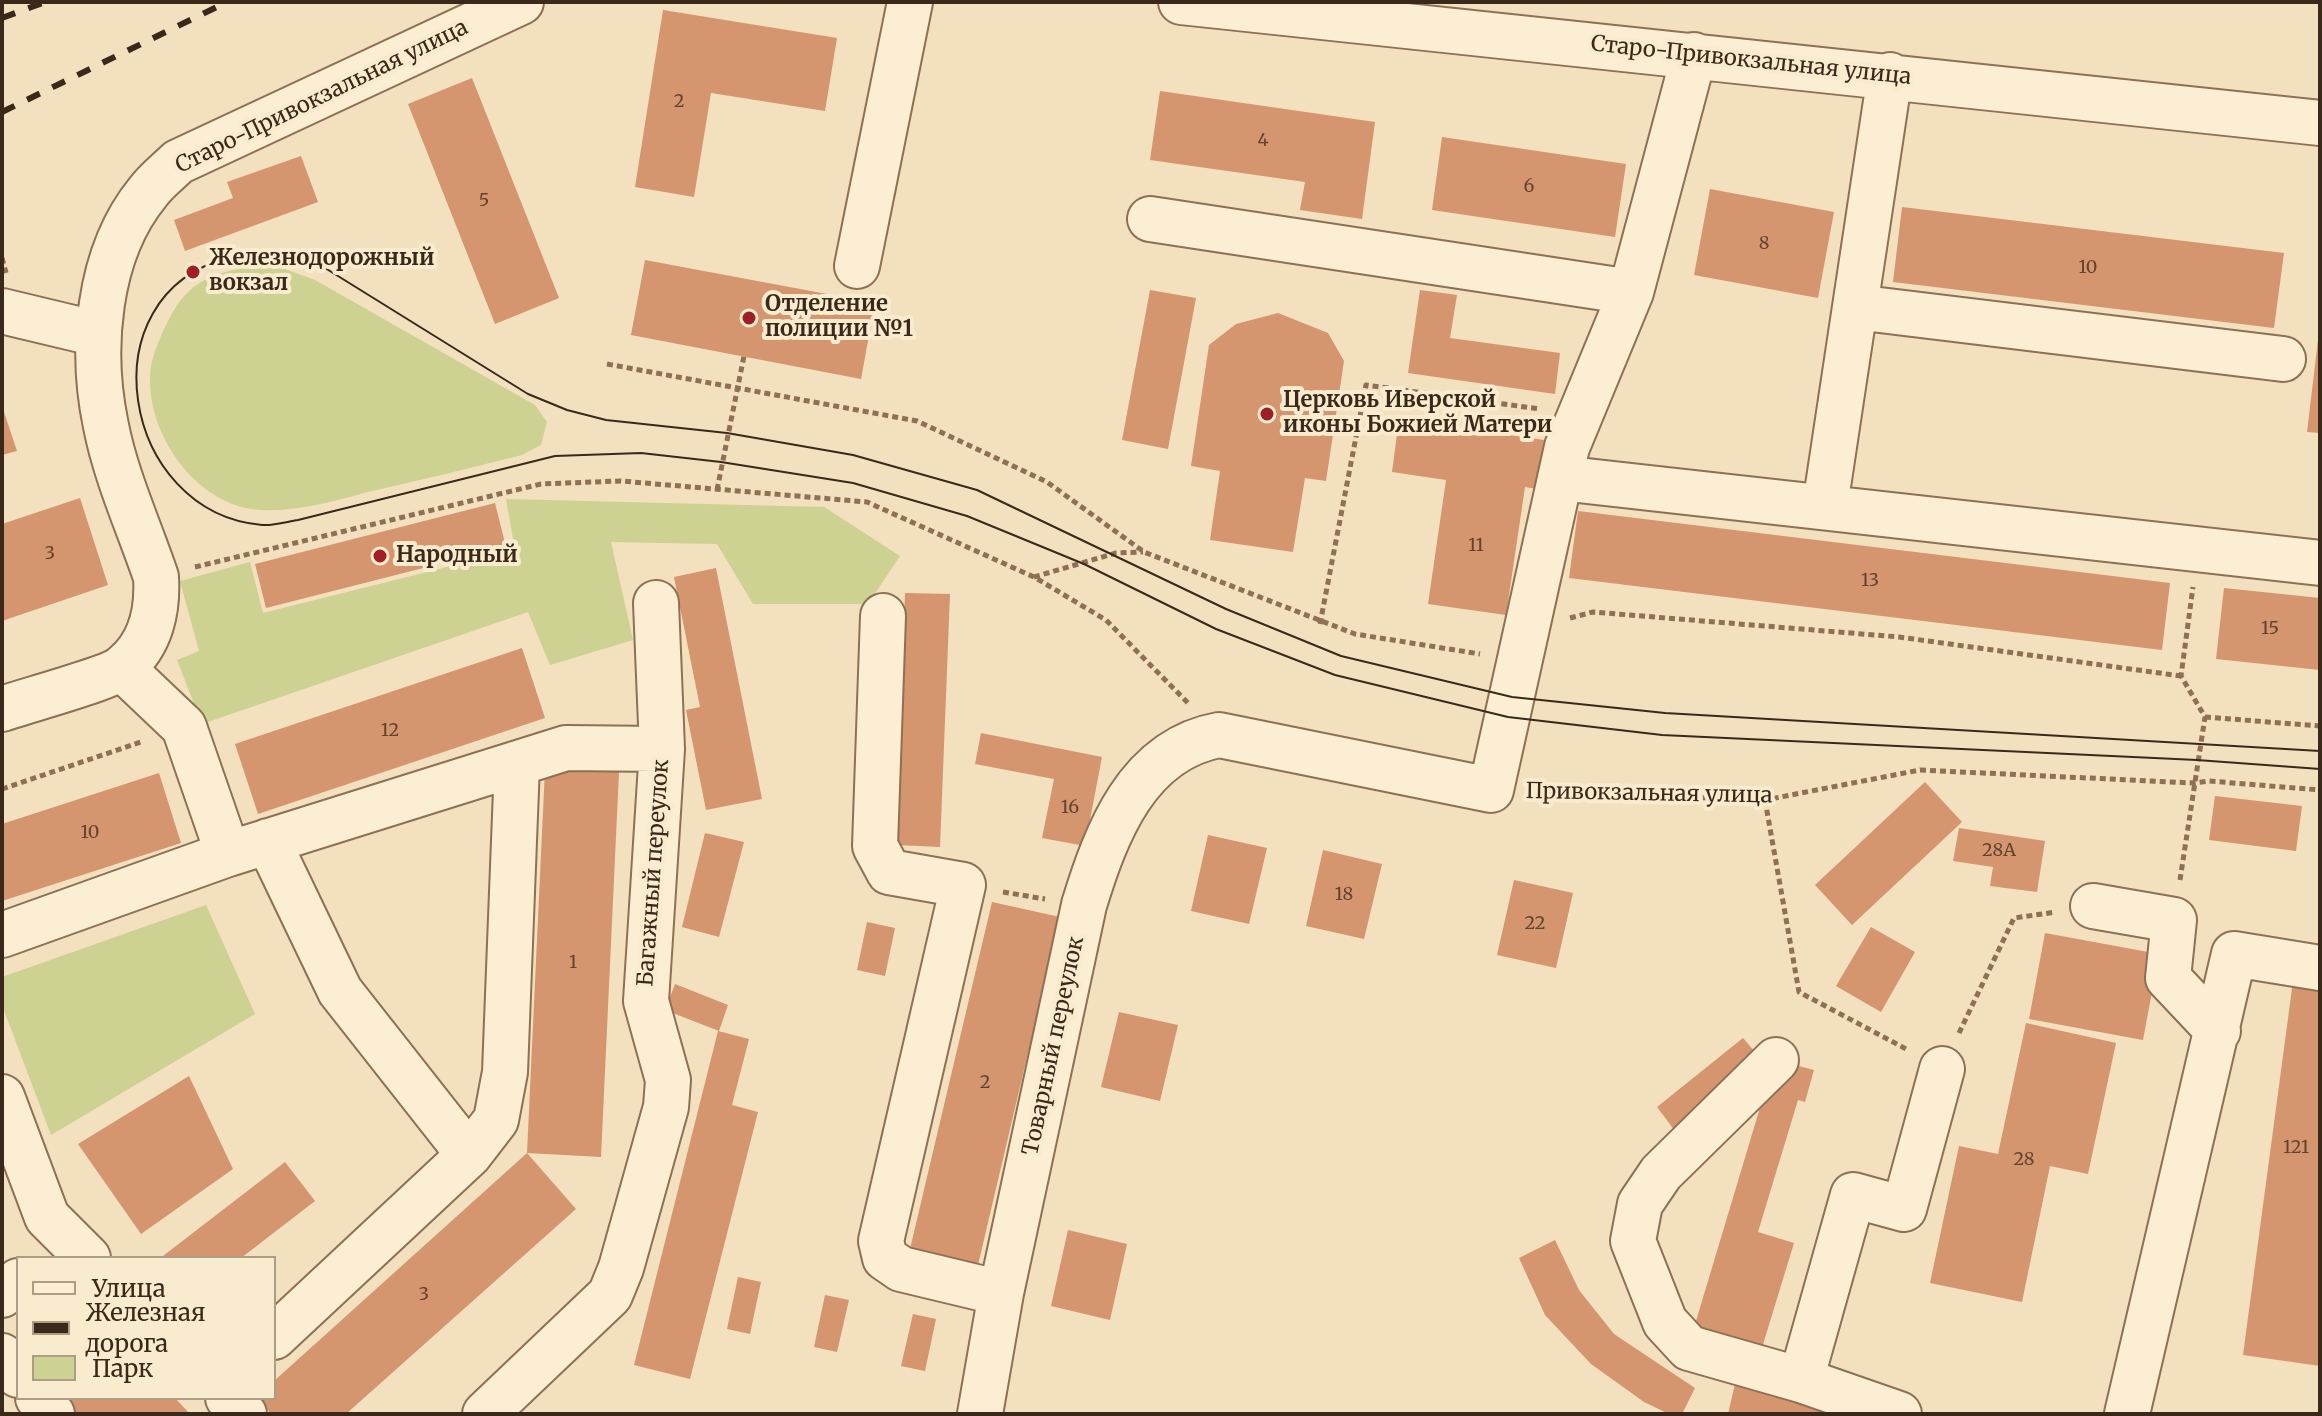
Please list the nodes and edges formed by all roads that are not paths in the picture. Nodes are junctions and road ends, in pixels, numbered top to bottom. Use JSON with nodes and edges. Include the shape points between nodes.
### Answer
{"nodes":[{"id":1,"x":521,"y":2,"type":"edge"},
{"id":2,"x":910,"y":2,"type":"edge"},
{"id":3,"x":1181,"y":2,"type":"edge"},
{"id":4,"x":1694,"y":55,"type":"junction"},
{"id":5,"x":1890,"y":75,"type":"junction"},
{"id":6,"x":2320,"y":123,"type":"edge"},
{"id":7,"x":1150,"y":219,"type":"dead end"},
{"id":8,"x":857,"y":266,"type":"dead end"},
{"id":9,"x":1631,"y":292,"type":"junction"},
{"id":10,"x":1855,"y":307,"type":"junction"},
{"id":11,"x":2,"y":311,"type":"edge"},
{"id":12,"x":98,"y":334,"type":"junction"},
{"id":13,"x":2283,"y":359,"type":"dead end"},
{"id":14,"x":1560,"y":478,"type":"junction"},
{"id":15,"x":1825,"y":506,"type":"junction"},
{"id":16,"x":2320,"y":563,"type":"edge"},
{"id":17,"x":656,"y":603,"type":"dead end"},
{"id":18,"x":883,"y":616,"type":"dead end"},
{"id":19,"x":123,"y":669,"type":"junction"},
{"id":20,"x":2,"y":709,"type":"edge"},
{"id":21,"x":662,"y":749,"type":"junction"},
{"id":22,"x":517,"y":764,"type":"junction"},
{"id":23,"x":248,"y":848,"type":"junction"},
{"id":24,"x":2093,"y":906,"type":"road end"},
{"id":25,"x":2,"y":935,"type":"edge"},
{"id":26,"x":2320,"y":968,"type":"edge"},
{"id":27,"x":2218,"y":1031,"type":"junction"},
{"id":28,"x":1776,"y":1060,"type":"dead end"},
{"id":29,"x":1942,"y":1069,"type":"road end"},
{"id":30,"x":2,"y":1097,"type":"edge"},
{"id":31,"x":469,"y":1155,"type":"junction"},
{"id":32,"x":67,"y":1251,"type":"edge"},
{"id":33,"x":1001,"y":1293,"type":"junction"},
{"id":34,"x":276,"y":1335,"type":"edge"},
{"id":35,"x":2,"y":1356,"type":"edge"},
{"id":36,"x":16,"y":1373,"type":"edge"},
{"id":37,"x":1801,"y":1380,"type":"junction"},
{"id":38,"x":485,"y":1414,"type":"edge"},
{"id":39,"x":980,"y":1414,"type":"edge"},
{"id":40,"x":1899,"y":1414,"type":"edge"},
{"id":41,"x":2127,"y":1414,"type":"edge"}],
"edges":[{"from":1,"to":12,"type":"street","name":"Старо-Привокзальная улица","via":[[178,162],[146,193],[125,230],[106,280]]},
{"from":2,"to":8,"type":"street"},
{"from":3,"to":4,"type":"street","name":"Старо-Привокзальная улица"},
{"from":4,"to":5,"type":"street","name":"Старо-Привокзальная улица"},
{"from":4,"to":9,"type":"street"},
{"from":5,"to":6,"type":"street","name":"Старо-Привокзальная улица"},
{"from":5,"to":10,"type":"street"},
{"from":7,"to":9,"type":"street"},
{"from":9,"to":14,"type":"street","via":[[1567,447]]},
{"from":10,"to":13,"type":"street"},
{"from":10,"to":15,"type":"street"},
{"from":11,"to":12,"type":"street"},
{"from":12,"to":19,"type":"street","name":"Старо-Привокзальная улица","via":[[106,428],[156,577],[151,628]]},
{"from":14,"to":15,"type":"street"},
{"from":14,"to":33,"type":"street","name":"Товарный переулок","via":[[1491,790],[1219,735],[1191,740],[1161,759],[1130,797],[1101,849],[1084,905]]},
{"from":15,"to":16,"type":"street"},
{"from":17,"to":21,"type":"street","name":"Багажный переулок"},
{"from":18,"to":33,"type":"street","via":[[875,846],[889,872],[963,885],[881,1241],[885,1258],[901,1269]]},
{"from":19,"to":20,"type":"street"},
{"from":19,"to":23,"type":"street","via":[[184,727]]},
{"from":21,"to":22,"type":"street","via":[[566,748]]},
{"from":21,"to":38,"type":"street","name":"Багажный переулок","via":[[646,1001],[668,1080],[666,1107],[610,1295]]},
{"from":22,"to":23,"type":"street"},
{"from":22,"to":31,"type":"street","via":[[505,1072],[496,1120]]},
{"from":23,"to":25,"type":"street"},
{"from":23,"to":31,"type":"street","via":[[340,991]]},
{"from":24,"to":27,"type":"street","via":[[2174,920],[2168,978]]},
{"from":26,"to":27,"type":"street","via":[[2234,954]]},
{"from":27,"to":41,"type":"street"},
{"from":28,"to":37,"type":"street","via":[[1661,1173],[1640,1204],[1633,1241],[1665,1322],[1689,1348]]},
{"from":29,"to":37,"type":"street","via":[[1904,1209],[1853,1195]]},
{"from":30,"to":32,"type":"street","via":[[47,1217]]},
{"from":31,"to":34,"type":"street"},
{"from":33,"to":39,"type":"street","name":"Товарный переулок"},
{"from":35,"to":36,"type":"street"},
{"from":37,"to":40,"type":"street"}]}
